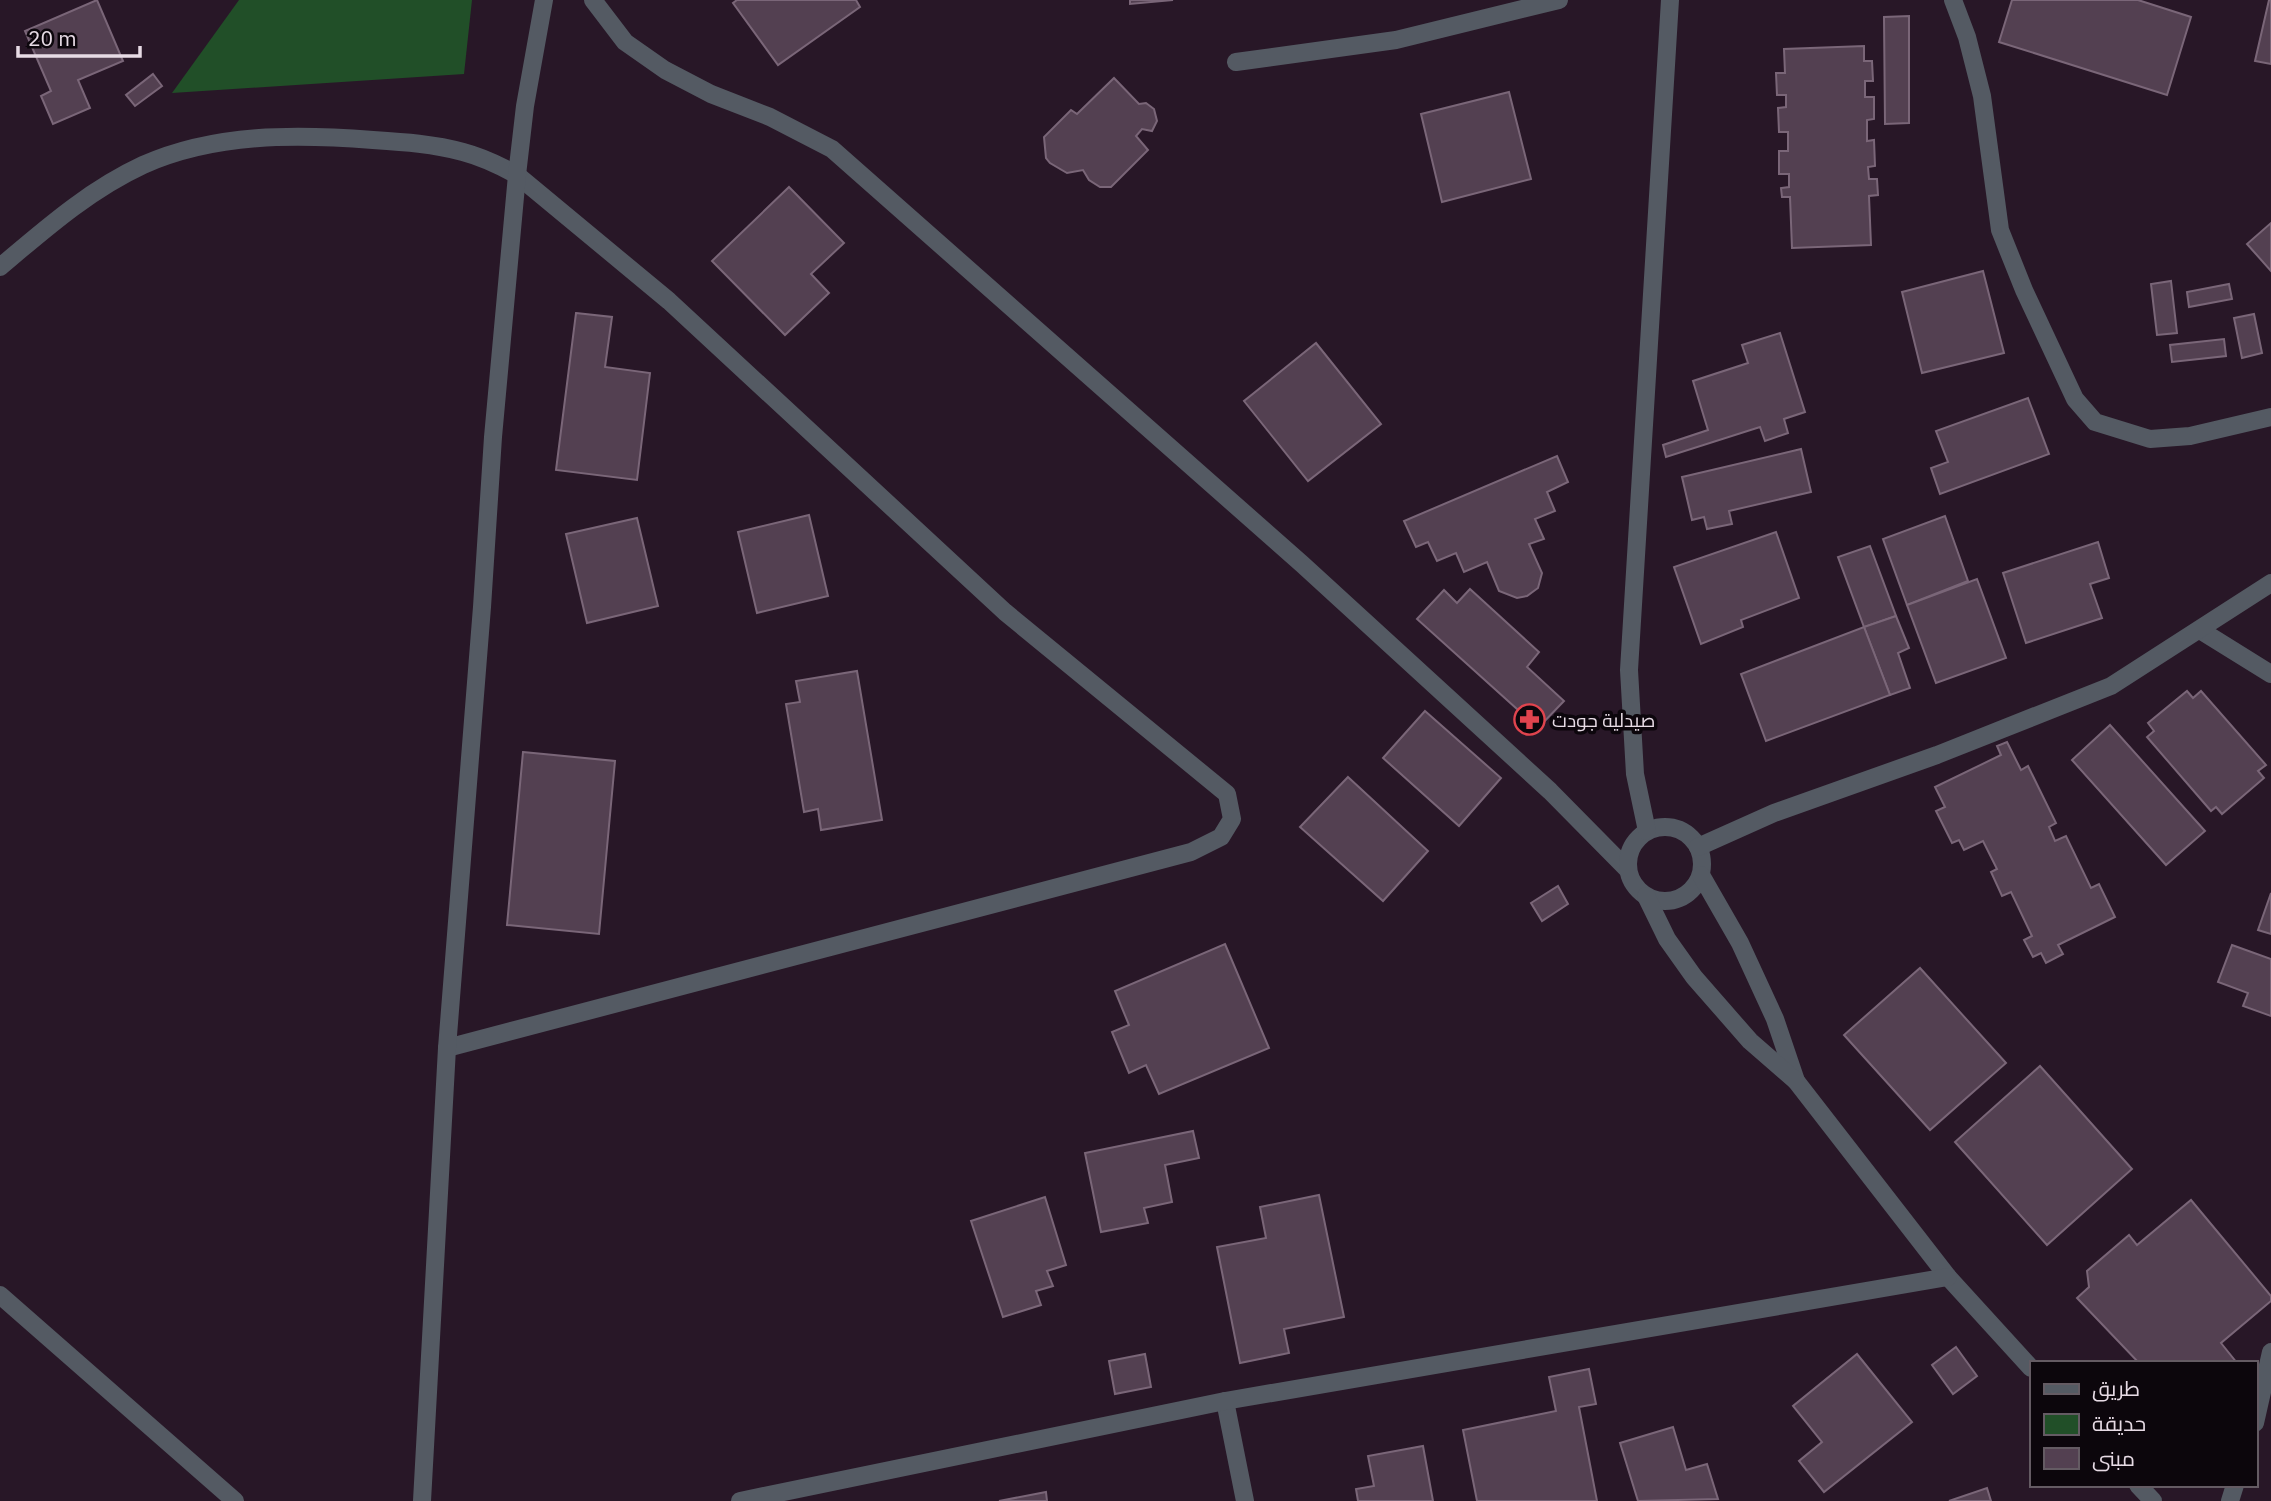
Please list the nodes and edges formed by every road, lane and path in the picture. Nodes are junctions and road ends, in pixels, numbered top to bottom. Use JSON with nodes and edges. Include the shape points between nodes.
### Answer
{"nodes":[{"id":1,"x":544,"y":0,"type":"edge"},
{"id":2,"x":593,"y":0,"type":"edge"},
{"id":3,"x":1559,"y":0,"type":"edge"},
{"id":4,"x":1670,"y":0,"type":"edge"},
{"id":5,"x":1953,"y":0,"type":"edge"},
{"id":6,"x":1236,"y":62,"type":"dead end"},
{"id":7,"x":517,"y":175,"type":"junction"},
{"id":8,"x":0,"y":267,"type":"edge"},
{"id":9,"x":2271,"y":417,"type":"edge"},
{"id":10,"x":2271,"y":583,"type":"edge"},
{"id":11,"x":2200,"y":630,"type":"junction"},
{"id":12,"x":2271,"y":674,"type":"edge"},
{"id":13,"x":1647,"y":831,"type":"junction"},
{"id":14,"x":1698,"y":847,"type":"junction"},
{"id":15,"x":1627,"y":869,"type":"junction"},
{"id":16,"x":1701,"y":875,"type":"junction"},
{"id":17,"x":1646,"y":897,"type":"junction"},
{"id":18,"x":447,"y":1048,"type":"junction"},
{"id":19,"x":1796,"y":1081,"type":"junction"},
{"id":20,"x":1948,"y":1277,"type":"junction"},
{"id":21,"x":0,"y":1295,"type":"edge"},
{"id":22,"x":2271,"y":1352,"type":"edge"},
{"id":23,"x":2030,"y":1367,"type":"edge"},
{"id":24,"x":1225,"y":1401,"type":"junction"},
{"id":25,"x":2257,"y":1414,"type":"edge"},
{"id":26,"x":2140,"y":1487,"type":"edge"},
{"id":27,"x":235,"y":1501,"type":"edge"},
{"id":28,"x":422,"y":1501,"type":"edge"},
{"id":29,"x":740,"y":1501,"type":"edge"},
{"id":30,"x":1245,"y":1501,"type":"edge"},
{"id":31,"x":2153,"y":1501,"type":"edge"}],
"edges":[{"from":1,"to":7,"type":"street"},
{"from":2,"to":15,"type":"street","via":[[625,42],[665,70],[832,149],[1302,564],[1550,791]]},
{"from":3,"to":6,"type":"street","via":[[1396,40]]},
{"from":4,"to":13,"type":"street","via":[[1629,670],[1635,774]]},
{"from":5,"to":9,"type":"street","via":[[1982,96],[2000,230],[2075,399],[2095,422],[2150,439],[2190,436]]},
{"from":7,"to":8,"type":"street","via":[[482,158],[424,144],[270,136],[201,146],[144,165],[84,198]]},
{"from":7,"to":18,"type":"street"},
{"from":7,"to":18,"type":"street","via":[[669,301],[1004,612],[1227,794],[1232,819],[1221,837],[1191,852]]},
{"from":10,"to":11,"type":"street"},
{"from":11,"to":12,"type":"street"},
{"from":11,"to":14,"type":"street","via":[[2110,686],[1774,813]]},
{"from":13,"to":14,"type":"street","via":[[1676,828]]},
{"from":13,"to":15,"type":"street","via":[[1632,847]]},
{"from":14,"to":16,"type":"street","via":[[1703,860]]},
{"from":15,"to":17,"type":"street"},
{"from":16,"to":17,"type":"street","via":[[1683,897],[1669,902]]},
{"from":16,"to":19,"type":"street","via":[[1740,943],[1775,1019]]},
{"from":17,"to":19,"type":"street","via":[[1667,939],[1694,976],[1750,1041]]},
{"from":18,"to":28,"type":"street"},
{"from":19,"to":20,"type":"street"},
{"from":20,"to":23,"type":"street"},
{"from":20,"to":24,"type":"street"},
{"from":21,"to":27,"type":"street"},
{"from":22,"to":25,"type":"street"},
{"from":24,"to":29,"type":"street"},
{"from":24,"to":30,"type":"street"},
{"from":26,"to":31,"type":"street"}]}
